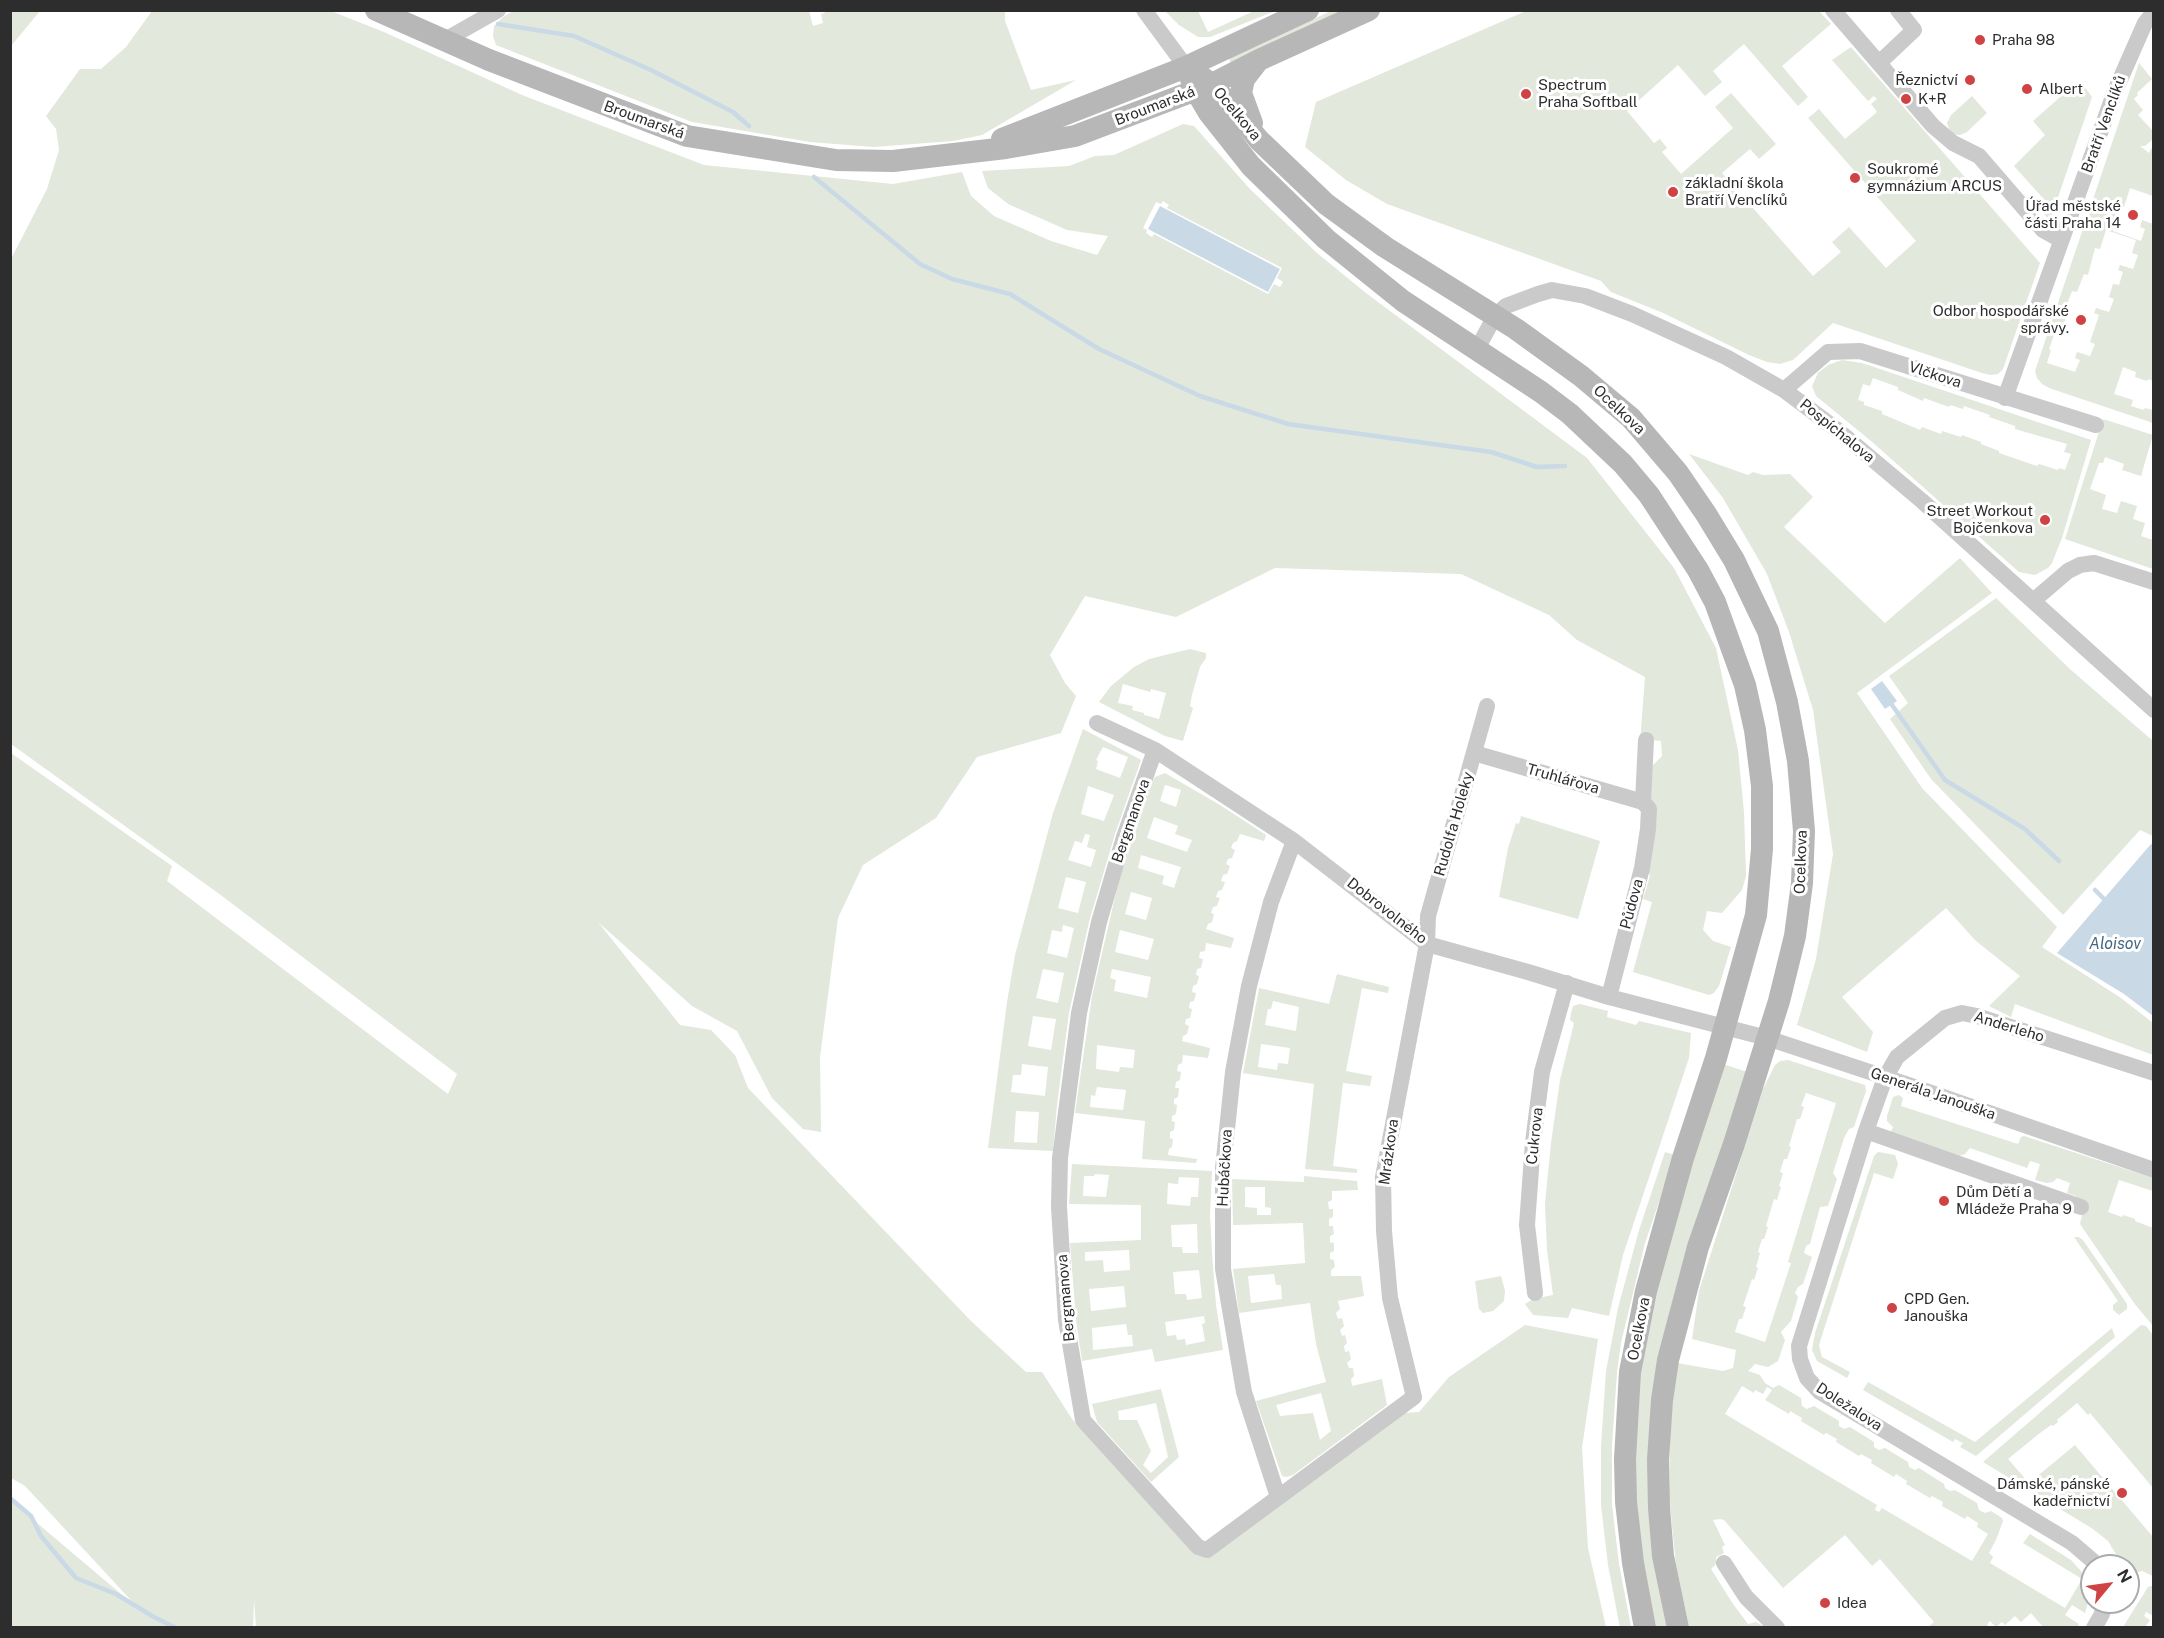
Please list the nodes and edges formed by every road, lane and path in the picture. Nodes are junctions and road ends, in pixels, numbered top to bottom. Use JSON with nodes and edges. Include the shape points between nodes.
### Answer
{"nodes":[{"id":1,"x":376,"y":10,"type":"edge"},
{"id":2,"x":498,"y":10,"type":"edge"},
{"id":3,"x":1144,"y":10,"type":"edge"},
{"id":4,"x":1308,"y":10,"type":"edge"},
{"id":5,"x":1369,"y":10,"type":"edge"},
{"id":6,"x":1833,"y":10,"type":"edge"},
{"id":7,"x":1898,"y":10,"type":"edge"},
{"id":8,"x":2154,"y":12,"type":"edge"},
{"id":9,"x":445,"y":40,"type":"junction"},
{"id":10,"x":1259,"y":60,"type":"junction"},
{"id":11,"x":1879,"y":63,"type":"junction"},
{"id":12,"x":1186,"y":67,"type":"junction"},
{"id":13,"x":1204,"y":88,"type":"junction"},
{"id":14,"x":1259,"y":141,"type":"junction"},
{"id":15,"x":964,"y":154,"type":"junction"},
{"id":16,"x":2061,"y":240,"type":"junction"},
{"id":17,"x":1495,"y":316,"type":"junction"},
{"id":18,"x":1477,"y":349,"type":"junction"},
{"id":19,"x":1784,"y":390,"type":"junction"},
{"id":20,"x":2005,"y":398,"type":"junction"},
{"id":21,"x":2097,"y":426,"type":"dead end"},
{"id":22,"x":2154,"y":582,"type":"edge"},
{"id":23,"x":2033,"y":601,"type":"junction"},
{"id":24,"x":1487,"y":706,"type":"dead end"},
{"id":25,"x":2154,"y":710,"type":"edge"},
{"id":26,"x":1097,"y":723,"type":"dead end"},
{"id":27,"x":1646,"y":740,"type":"dead end"},
{"id":28,"x":1155,"y":750,"type":"junction"},
{"id":29,"x":1474,"y":753,"type":"junction"},
{"id":30,"x":1646,"y":806,"type":"junction"},
{"id":31,"x":1294,"y":841,"type":"junction"},
{"id":32,"x":1427,"y":944,"type":"junction"},
{"id":33,"x":1567,"y":984,"type":"junction"},
{"id":34,"x":1609,"y":997,"type":"junction"},
{"id":35,"x":1718,"y":1025,"type":"junction"},
{"id":36,"x":1767,"y":1038,"type":"junction"},
{"id":37,"x":2154,"y":1073,"type":"edge"},
{"id":38,"x":1885,"y":1077,"type":"junction"},
{"id":39,"x":1866,"y":1131,"type":"junction"},
{"id":40,"x":2154,"y":1170,"type":"edge"},
{"id":41,"x":2082,"y":1208,"type":"dead end"},
{"id":42,"x":1535,"y":1293,"type":"dead end"},
{"id":43,"x":1414,"y":1397,"type":"joint"},
{"id":44,"x":1278,"y":1497,"type":"junction"},
{"id":45,"x":2085,"y":1554,"type":"edge"},
{"id":46,"x":1724,"y":1563,"type":"dead end"},
{"id":47,"x":2102,"y":1614,"type":"edge"},
{"id":48,"x":1645,"y":1628,"type":"edge"},
{"id":49,"x":1678,"y":1628,"type":"edge"},
{"id":50,"x":1777,"y":1628,"type":"edge"},
{"id":51,"x":2094,"y":1628,"type":"edge"}],
"edges":[{"from":1,"to":9,"type":"street","name":"Broumarská"},
{"from":2,"to":9,"type":"street"},
{"from":3,"to":12,"type":"street"},
{"from":4,"to":12,"type":"street","name":"Broumarská"},
{"from":5,"to":10,"type":"street","name":"Broumarská"},
{"from":6,"to":11,"type":"street"},
{"from":7,"to":11,"type":"street","via":[[1914,30]]},
{"from":8,"to":16,"type":"street","name":"Bratří Venclíků","via":[[2145,22],[2113,98]]},
{"from":9,"to":15,"type":"street","name":"Broumarská","via":[[687,136],[837,160],[893,161]]},
{"from":10,"to":13,"type":"street","name":"Broumarská"},
{"from":10,"to":14,"type":"street","via":[[1244,79],[1241,93]]},
{"from":11,"to":16,"type":"street","via":[[1933,126],[1953,143],[1978,156],[2043,230]]},
{"from":12,"to":13,"type":"street","name":"Ocelkova"},
{"from":12,"to":15,"type":"street","name":"Broumarská"},
{"from":13,"to":14,"type":"street","name":"Ocelkova"},
{"from":13,"to":15,"type":"street","name":"Broumarská","via":[[1075,136]]},
{"from":13,"to":18,"type":"street","name":"Ocelkova","via":[[1209,113],[1251,166],[1326,239],[1403,301]]},
{"from":14,"to":17,"type":"street","name":"Ocelkova","via":[[1326,204],[1385,247]]},
{"from":16,"to":20,"type":"street","name":"Bratří Venclíků"},
{"from":17,"to":18,"type":"street"},
{"from":17,"to":19,"type":"street","name":"Pospíchalova","via":[[1506,306],[1552,290],[1585,296],[1677,333]]},
{"from":17,"to":36,"type":"street","name":"Ocelkova","via":[[1581,376],[1645,433],[1706,514],[1734,560],[1768,631],[1798,761],[1804,831],[1795,936]]},
{"from":18,"to":35,"type":"street","name":"Ocelkova","via":[[1570,414],[1636,480],[1698,570],[1732,643],[1755,730],[1762,786],[1762,849],[1756,915]]},
{"from":19,"to":20,"type":"street","name":"Vlčkova","via":[[1828,352],[1860,351]]},
{"from":19,"to":23,"type":"street","name":"Pospíchalova","via":[[1922,501]]},
{"from":20,"to":21,"type":"street","name":"Vlčkova"},
{"from":22,"to":23,"type":"street","via":[[2094,563],[2080,565]]},
{"from":23,"to":25,"type":"street","name":"Pospíchalova"},
{"from":24,"to":29,"type":"street","name":"Rudolfa Holeky"},
{"from":26,"to":28,"type":"street","name":"Dobrovolného"},
{"from":27,"to":30,"type":"street","name":"Půdova"},
{"from":28,"to":31,"type":"street","name":"Dobrovolného"},
{"from":28,"to":44,"type":"street","name":"Bergmanova","via":[[1099,922],[1079,1013],[1060,1158],[1066,1320],[1083,1420],[1198,1547],[1207,1550]]},
{"from":29,"to":30,"type":"street","name":"Truhlářova"},
{"from":29,"to":32,"type":"street","name":"Rudolfa Holeky","via":[[1428,916]]},
{"from":30,"to":34,"type":"street","name":"Půdova","via":[[1642,868]]},
{"from":31,"to":32,"type":"street","name":"Dobrovolného"},
{"from":31,"to":44,"type":"street","name":"Hubáčkova","via":[[1271,902],[1249,986],[1233,1072],[1223,1168],[1223,1269],[1244,1392]]},
{"from":32,"to":33,"type":"street","name":"Dobrovolného"},
{"from":32,"to":43,"type":"street","name":"Mrázkova","via":[[1383,1177],[1390,1298]]},
{"from":33,"to":34,"type":"street","name":"Dobrovolného"},
{"from":33,"to":42,"type":"street","name":"Cukrova","via":[[1542,1072],[1533,1142],[1527,1225]]},
{"from":34,"to":35,"type":"street","name":"Dobrovolného"},
{"from":35,"to":36,"type":"street","name":"Generála Janouška"},
{"from":35,"to":48,"type":"street","name":"Ocelkova","via":[[1637,1330],[1630,1372],[1624,1459],[1626,1502]]},
{"from":36,"to":38,"type":"street","name":"Generála Janouška"},
{"from":36,"to":49,"type":"street","name":"Ocelkova","via":[[1698,1246],[1668,1360],[1658,1460],[1659,1508],[1663,1556]]},
{"from":37,"to":38,"type":"street","name":"Anderleho","via":[[1962,1013],[1945,1018],[1897,1057]]},
{"from":38,"to":39,"type":"street","name":"Doležalova"},
{"from":38,"to":40,"type":"street","name":"Generála Janouška"},
{"from":39,"to":41,"type":"street"},
{"from":39,"to":45,"type":"street","name":"Doležalova","via":[[1799,1346],[1807,1378],[1820,1392]]},
{"from":43,"to":44,"type":"street","name":"Bergmanova"},
{"from":46,"to":50,"type":"street","via":[[1746,1597]]},
{"from":47,"to":51,"type":"street"}]}
